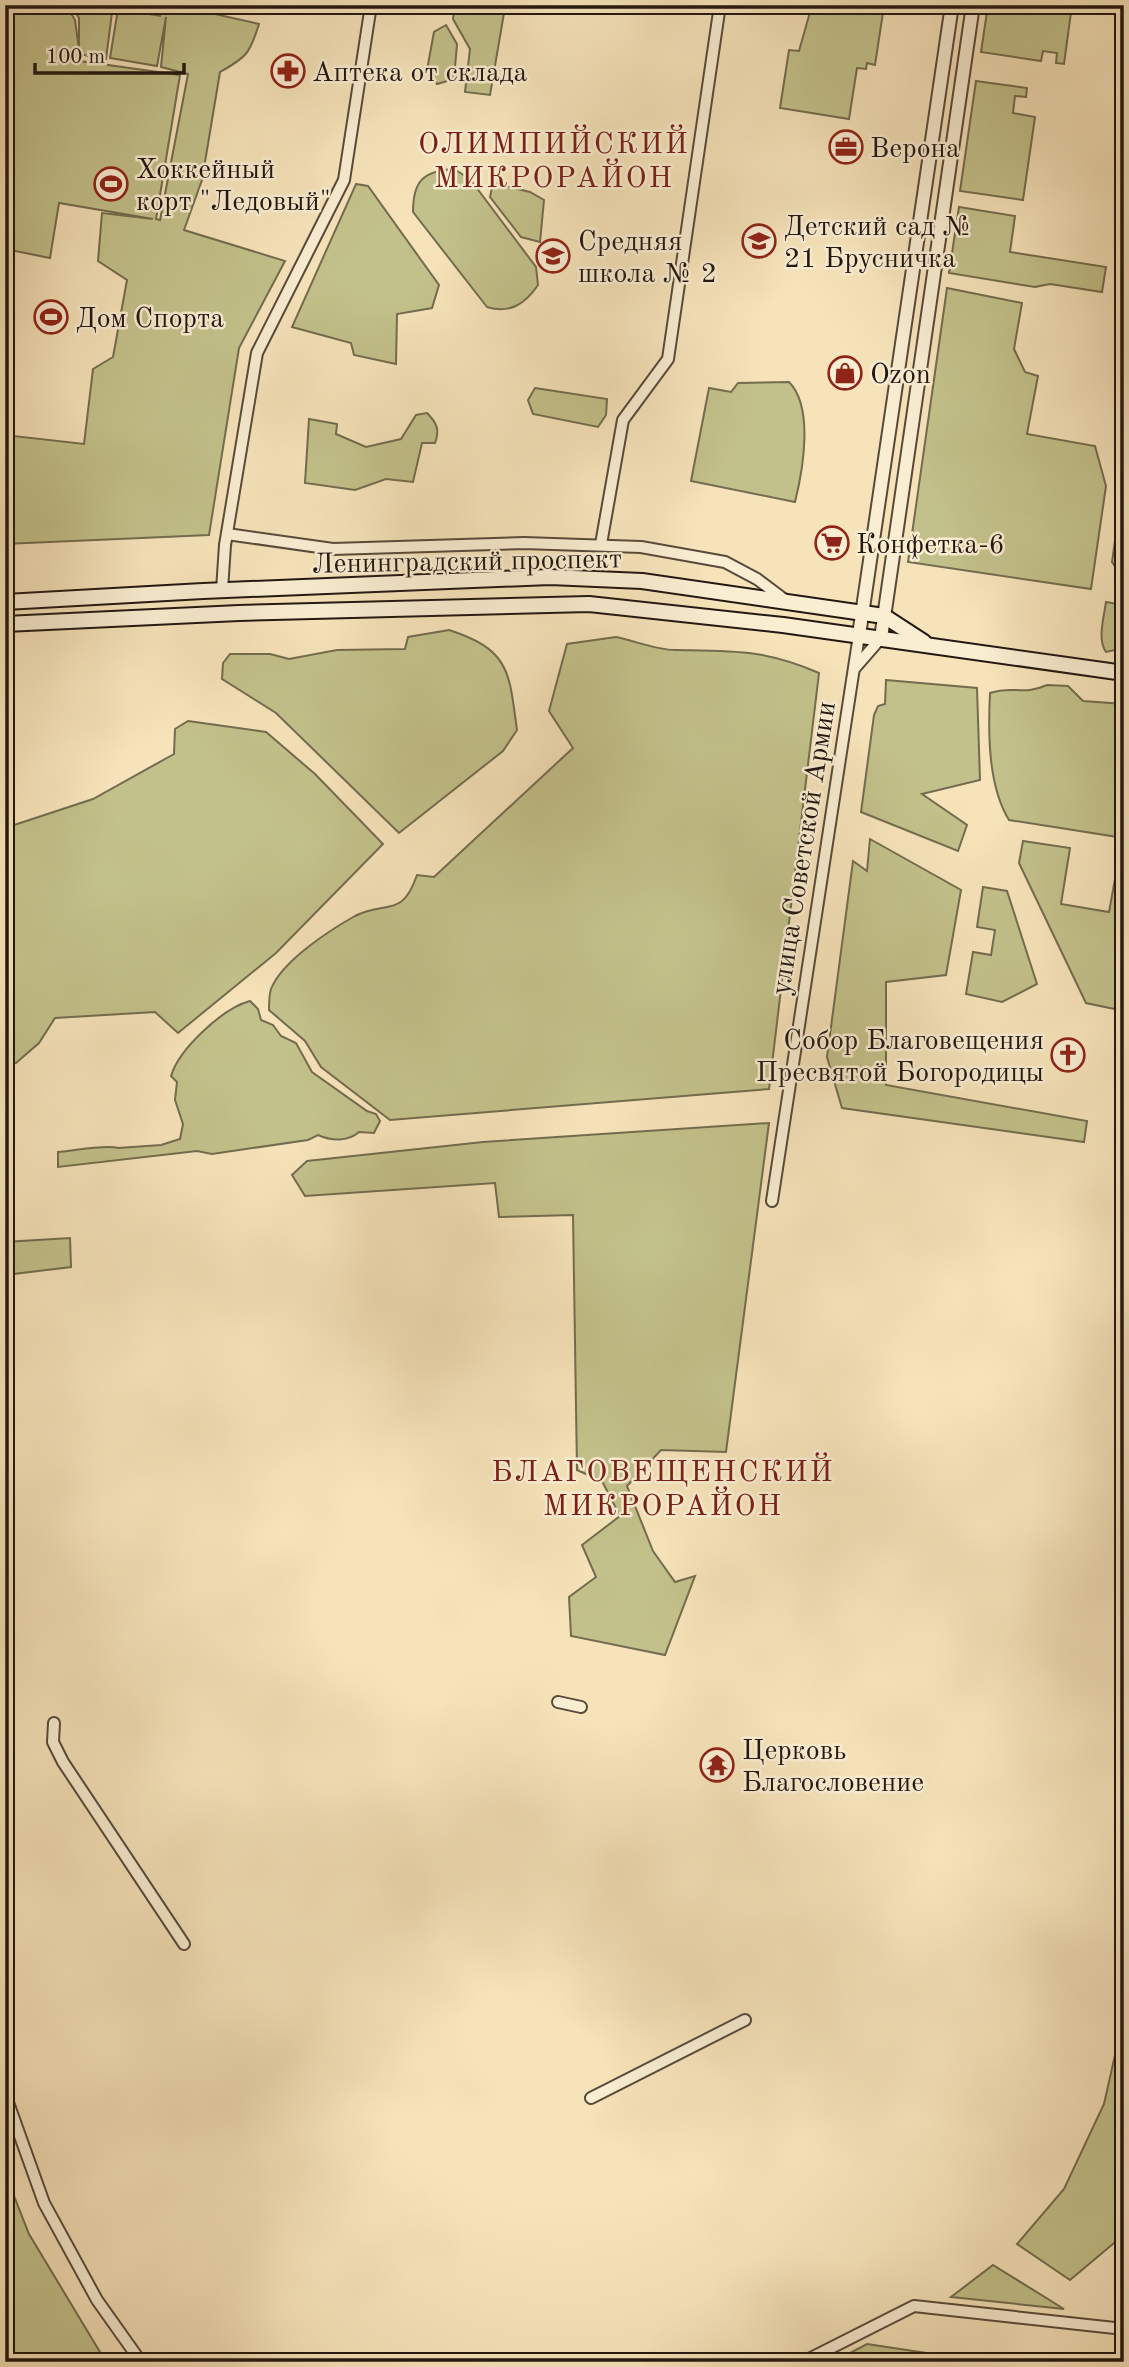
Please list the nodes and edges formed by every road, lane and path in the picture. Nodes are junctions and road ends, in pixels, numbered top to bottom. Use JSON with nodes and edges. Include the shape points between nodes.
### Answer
{"nodes":[{"id":1,"x":371,"y":5,"type":"edge"},
{"id":2,"x":720,"y":5,"type":"edge"},
{"id":3,"x":952,"y":5,"type":"edge"},
{"id":4,"x":972,"y":5,"type":"edge"},
{"id":5,"x":908,"y":297,"type":"junction"},
{"id":6,"x":930,"y":301,"type":"junction"},
{"id":7,"x":227,"y":534,"type":"junction"},
{"id":8,"x":601,"y":544,"type":"junction"},
{"id":9,"x":222,"y":590,"type":"junction"},
{"id":10,"x":203,"y":591,"type":"junction"},
{"id":11,"x":5,"y":602,"type":"edge"},
{"id":12,"x":787,"y":602,"type":"junction"},
{"id":13,"x":863,"y":613,"type":"junction"},
{"id":14,"x":205,"y":615,"type":"junction"},
{"id":15,"x":884,"y":616,"type":"junction"},
{"id":16,"x":5,"y":624,"type":"edge"},
{"id":17,"x":859,"y":635,"type":"junction"},
{"id":18,"x":881,"y":638,"type":"junction"},
{"id":19,"x":930,"y":646,"type":"junction"},
{"id":20,"x":854,"y":669,"type":"junction"},
{"id":21,"x":1124,"y":673,"type":"edge"},
{"id":22,"x":772,"y":1201,"type":"dead end"},
{"id":23,"x":558,"y":1702,"type":"dead end"},
{"id":24,"x":581,"y":1706,"type":"dead end"},
{"id":25,"x":54,"y":1723,"type":"dead end"},
{"id":26,"x":184,"y":1944,"type":"dead end"},
{"id":27,"x":745,"y":2020,"type":"dead end"},
{"id":28,"x":5,"y":2094,"type":"edge"},
{"id":29,"x":591,"y":2098,"type":"dead end"},
{"id":30,"x":1124,"y":2329,"type":"edge"},
{"id":31,"x":141,"y":2362,"type":"edge"},
{"id":32,"x":803,"y":2362,"type":"edge"}],
"edges":[{"from":1,"to":7,"type":"street","via":[[344,180],[257,353]]},
{"from":2,"to":8,"type":"street","via":[[668,359],[623,420]]},
{"from":3,"to":5,"type":"street","name":"улица Советской Армии"},
{"from":4,"to":6,"type":"street"},
{"from":5,"to":6,"type":"street"},
{"from":5,"to":13,"type":"street","name":"улица Советской Армии"},
{"from":6,"to":15,"type":"street"},
{"from":7,"to":8,"type":"street","via":[[333,549]]},
{"from":7,"to":9,"type":"street"},
{"from":8,"to":12,"type":"street","via":[[688,553],[725,562]]},
{"from":9,"to":10,"type":"main road","name":"Ленинградский проспект"},
{"from":9,"to":12,"type":"main road","name":"Ленинградский проспект","via":[[551,577],[642,581]]},
{"from":10,"to":11,"type":"main road","name":"Ленинградский проспект"},
{"from":10,"to":14,"type":"main road"},
{"from":12,"to":13,"type":"main road","name":"Ленинградский проспект"},
{"from":13,"to":15,"type":"main road","name":"Ленинградский проспект"},
{"from":13,"to":17,"type":"street","name":"улица Советской Армии"},
{"from":14,"to":16,"type":"main road","name":"Ленинградский проспект"},
{"from":14,"to":17,"type":"main road","name":"Ленинградский проспект","via":[[589,604]]},
{"from":15,"to":18,"type":"street"},
{"from":15,"to":19,"type":"main road","name":"Ленинградский проспект"},
{"from":17,"to":18,"type":"main road","name":"Ленинградский проспект"},
{"from":17,"to":20,"type":"street","name":"улица Советской Армии"},
{"from":18,"to":19,"type":"main road","name":"Ленинградский проспект"},
{"from":18,"to":20,"type":"street","name":"улица Советской Армии"},
{"from":19,"to":21,"type":"main road","name":"Ленинградский проспект"},
{"from":20,"to":22,"type":"street","name":"улица Советской Армии"},
{"from":23,"to":24,"type":"street"},
{"from":25,"to":26,"type":"street","via":[[54,1742],[64,1762]]},
{"from":27,"to":29,"type":"street"},
{"from":28,"to":31,"type":"street","via":[[44,2203],[97,2300]]},
{"from":30,"to":32,"type":"street","via":[[914,2306]]}]}
